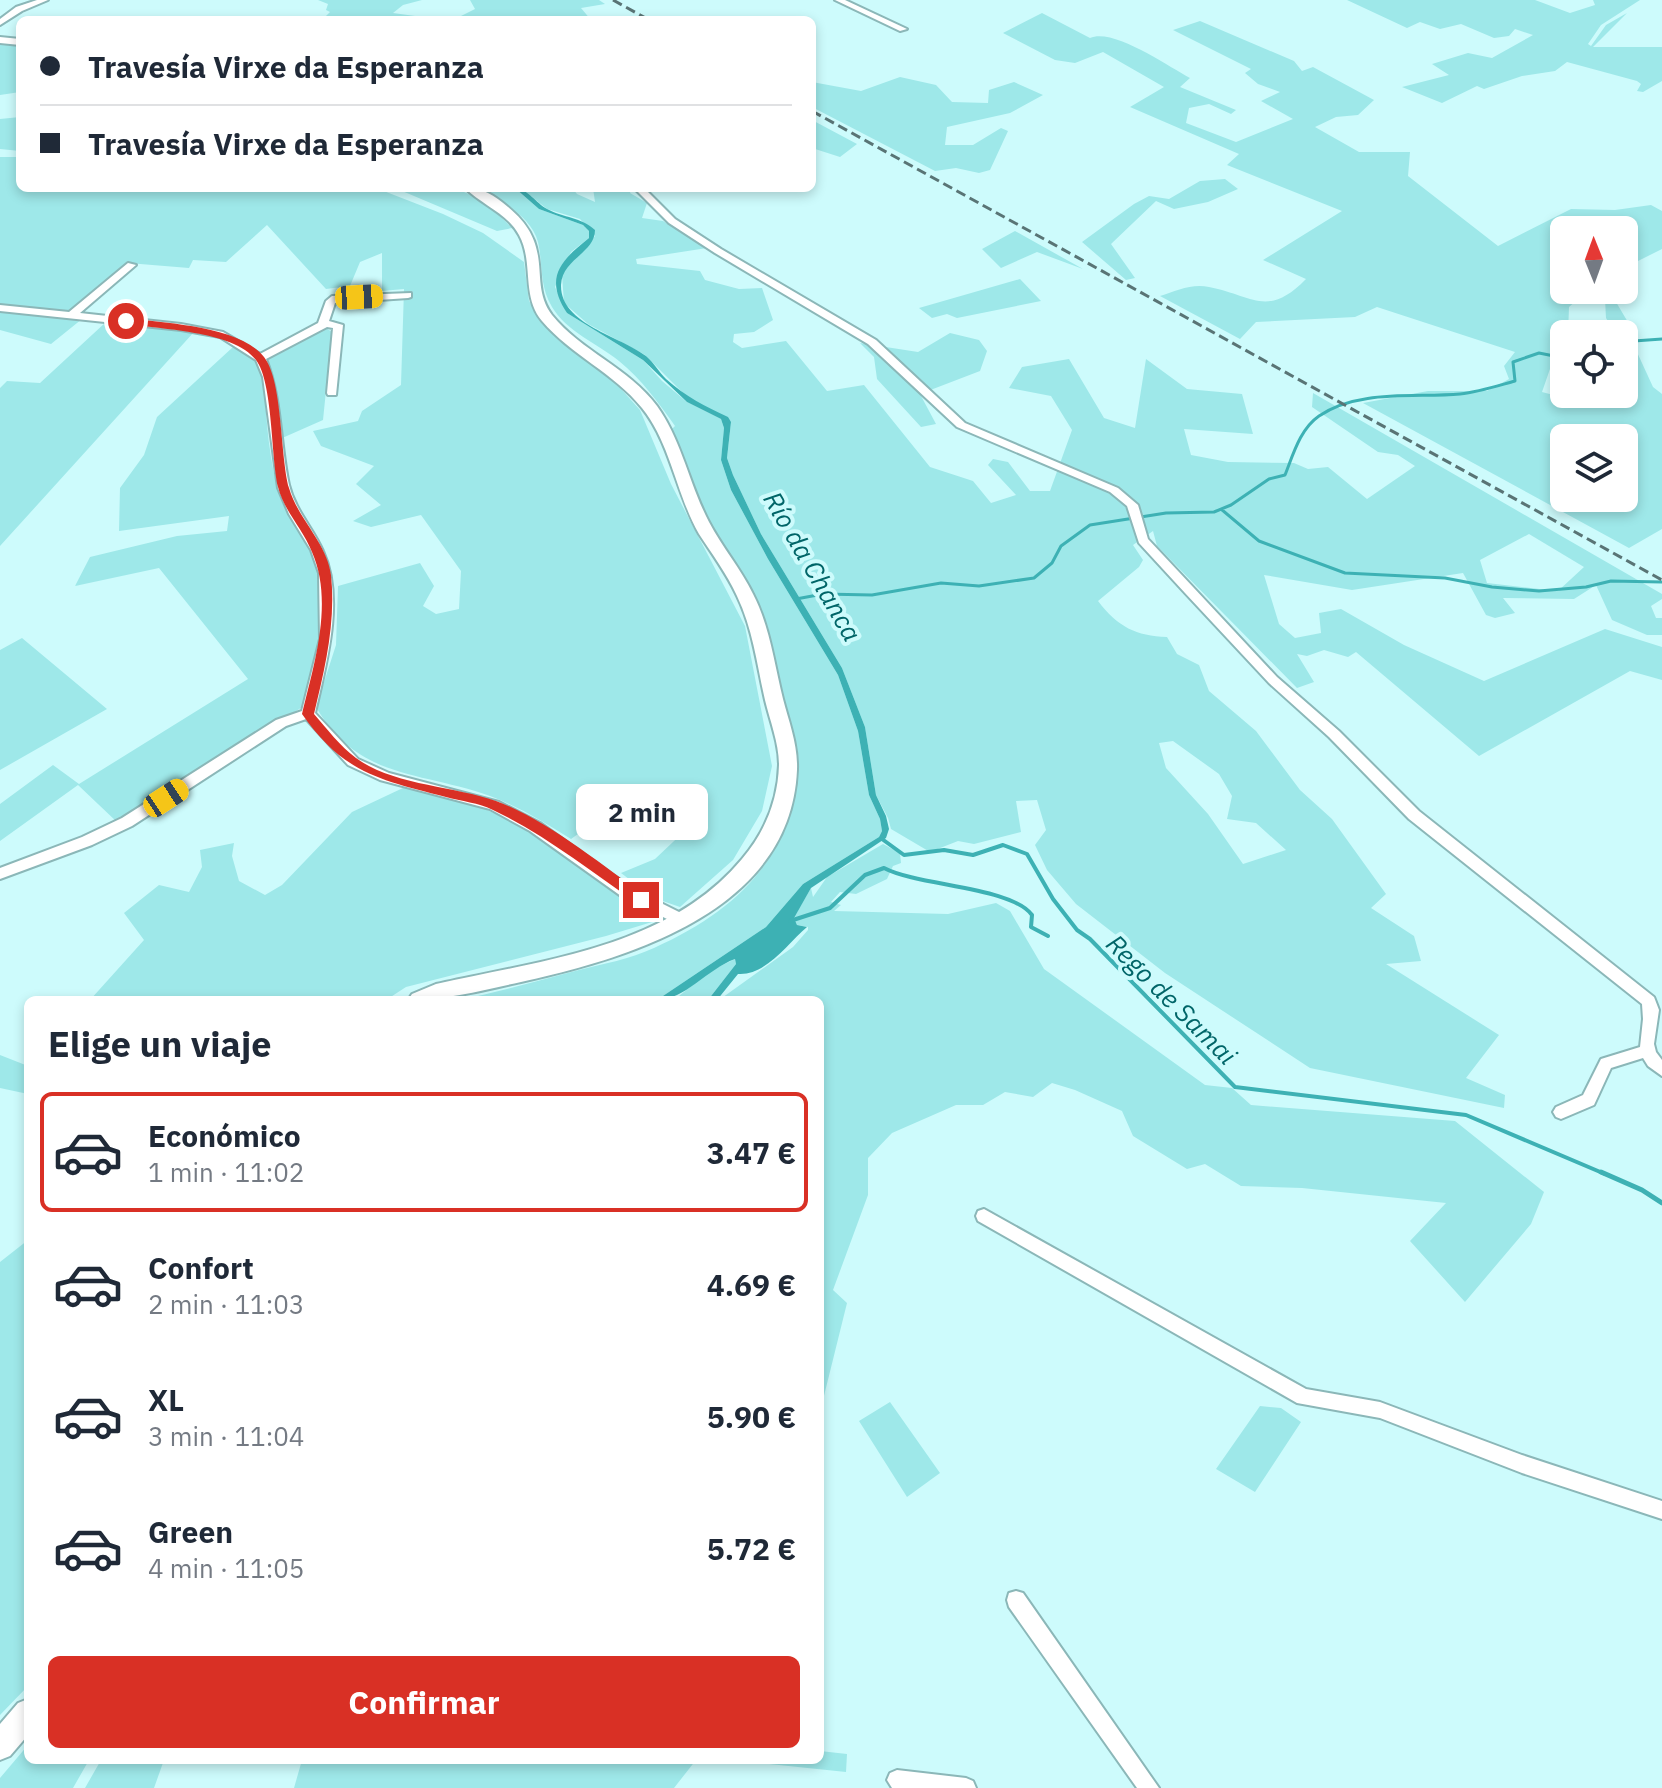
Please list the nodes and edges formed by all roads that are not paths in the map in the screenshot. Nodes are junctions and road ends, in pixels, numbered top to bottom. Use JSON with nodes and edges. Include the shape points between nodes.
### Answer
{"nodes":[{"id":1,"x":44,"y":0,"type":"edge"},
{"id":2,"x":839,"y":0,"type":"edge"},
{"id":3,"x":17,"y":1,"type":"edge"},
{"id":4,"x":33,"y":4,"type":"junction"},
{"id":5,"x":3,"y":21,"type":"edge"},
{"id":6,"x":903,"y":29,"type":"dead end"},
{"id":7,"x":478,"y":192,"type":"edge"},
{"id":8,"x":643,"y":192,"type":"edge"},
{"id":9,"x":131,"y":265,"type":"dead end"},
{"id":10,"x":408,"y":295,"type":"dead end"},
{"id":11,"x":0,"y":308,"type":"edge"},
{"id":12,"x":72,"y":315,"type":"junction"},
{"id":13,"x":323,"y":325,"type":"junction"},
{"id":14,"x":260,"y":358,"type":"junction"},
{"id":15,"x":332,"y":393,"type":"dead end"},
{"id":16,"x":308,"y":714,"type":"junction"},
{"id":17,"x":0,"y":874,"type":"edge"},
{"id":18,"x":682,"y":920,"type":"junction"},
{"id":19,"x":428,"y":996,"type":"edge"},
{"id":20,"x":1646,"y":1051,"type":"junction"},
{"id":21,"x":1662,"y":1070,"type":"edge"},
{"id":22,"x":1561,"y":1112,"type":"dead end"},
{"id":23,"x":984,"y":1216,"type":"dead end"},
{"id":24,"x":1662,"y":1510,"type":"edge"},
{"id":25,"x":1016,"y":1600,"type":"dead end"},
{"id":26,"x":24,"y":1718,"type":"edge"},
{"id":27,"x":0,"y":1746,"type":"edge"},
{"id":28,"x":897,"y":1780,"type":"dead end"},
{"id":29,"x":966,"y":1788,"type":"edge"},
{"id":30,"x":1149,"y":1788,"type":"edge"}],
"edges":[{"from":1,"to":4,"type":"street"},
{"from":2,"to":6,"type":"street"},
{"from":3,"to":4,"type":"street"},
{"from":4,"to":5,"type":"street"},
{"from":7,"to":18,"type":"street","via":[[521,229],[530,246],[541,308],[549,320],[626,381],[661,423],[700,522],[761,631],[788,764],[783,802],[749,868]]},
{"from":8,"to":20,"type":"street","via":[[672,221],[872,342],[961,425],[1114,490],[1132,505],[1143,540],[1273,680],[1414,815],[1649,1001],[1653,1010]]},
{"from":9,"to":12,"type":"street"},
{"from":10,"to":13,"type":"street","via":[[336,298]]},
{"from":11,"to":12,"type":"street"},
{"from":12,"to":14,"type":"street","via":[[223,335]]},
{"from":13,"to":14,"type":"street"},
{"from":13,"to":15,"type":"street","via":[[338,325]]},
{"from":14,"to":16,"type":"street","via":[[268,377],[284,488],[325,573],[326,639]]},
{"from":16,"to":17,"type":"street","via":[[281,723],[127,822]]},
{"from":16,"to":18,"type":"street","via":[[353,762],[385,777],[494,805],[535,827],[626,892]]},
{"from":18,"to":19,"type":"street","via":[[646,940]]},
{"from":20,"to":21,"type":"street"},
{"from":20,"to":22,"type":"street","via":[[1606,1063],[1589,1100]]},
{"from":23,"to":24,"type":"street","via":[[1303,1397],[1380,1410]]},
{"from":25,"to":30,"type":"street"},
{"from":26,"to":27,"type":"street"},
{"from":28,"to":29,"type":"street"}]}
